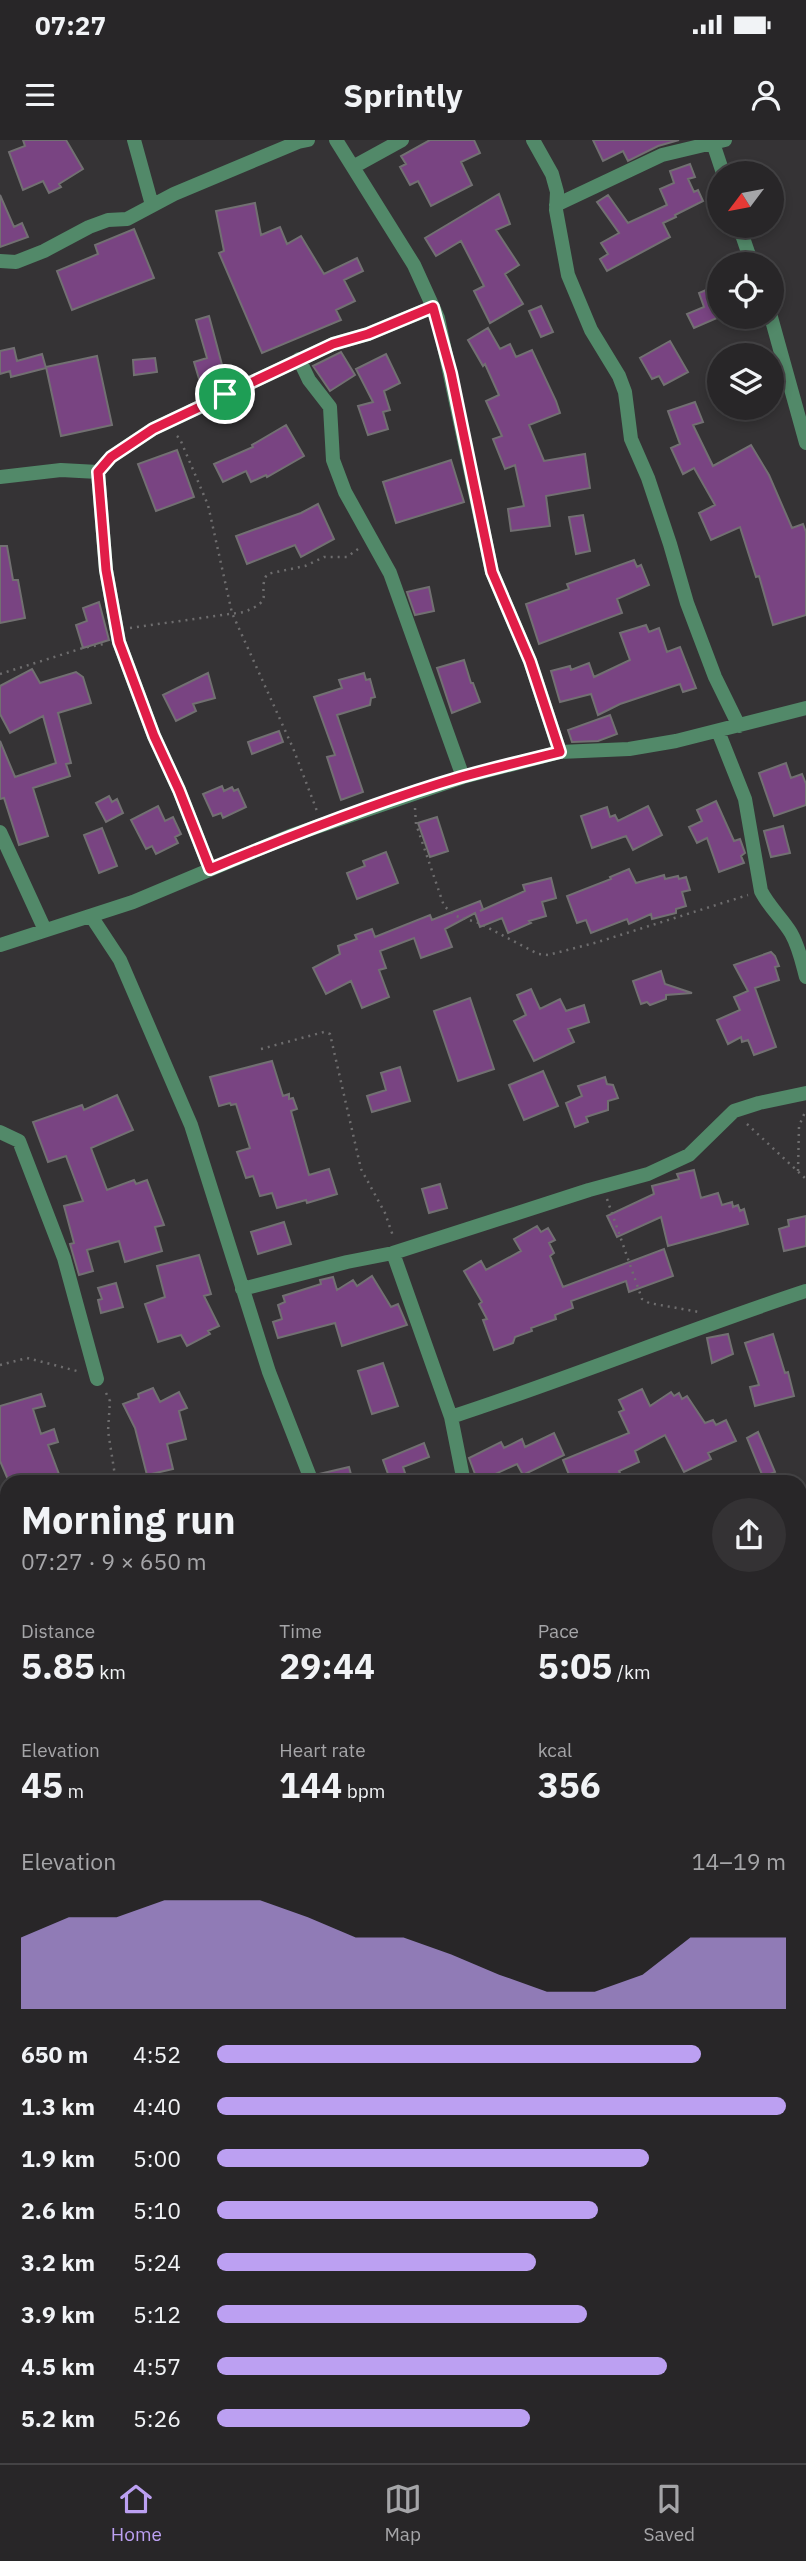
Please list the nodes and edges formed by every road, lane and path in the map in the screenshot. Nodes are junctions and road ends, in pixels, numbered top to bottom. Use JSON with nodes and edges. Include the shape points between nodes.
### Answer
{"nodes":[{"id":1,"x":134,"y":140,"type":"edge"},
{"id":2,"x":308,"y":140,"type":"edge"},
{"id":3,"x":402,"y":140,"type":"edge"},
{"id":4,"x":533,"y":140,"type":"edge"},
{"id":5,"x":334,"y":141,"type":"edge"},
{"id":6,"x":716,"y":141,"type":"edge"},
{"id":7,"x":720,"y":161,"type":"edge"},
{"id":8,"x":353,"y":167,"type":"junction"},
{"id":9,"x":152,"y":205,"type":"junction"},
{"id":10,"x":556,"y":205,"type":"junction"},
{"id":11,"x":0,"y":261,"type":"edge"},
{"id":12,"x":433,"y":307,"type":"junction"},
{"id":13,"x":774,"y":329,"type":"edge"},
{"id":14,"x":299,"y":359,"type":"junction"},
{"id":15,"x":162,"y":425,"type":"junction"},
{"id":16,"x":806,"y":443,"type":"edge"},
{"id":17,"x":98,"y":472,"type":"junction"},
{"id":18,"x":0,"y":477,"type":"edge"},
{"id":19,"x":370,"y":537,"type":"junction"},
{"id":20,"x":232,"y":614,"type":"junction"},
{"id":21,"x":118,"y":636,"type":"junction"},
{"id":22,"x":0,"y":674,"type":"edge"},
{"id":23,"x":806,"y":708,"type":"edge"},
{"id":24,"x":739,"y":726,"type":"junction"},
{"id":25,"x":718,"y":732,"type":"junction"},
{"id":26,"x":560,"y":752,"type":"junction"},
{"id":27,"x":463,"y":777,"type":"junction"},
{"id":28,"x":416,"y":792,"type":"junction"},
{"id":29,"x":322,"y":824,"type":"junction"},
{"id":30,"x":0,"y":832,"type":"edge"},
{"id":31,"x":210,"y":869,"type":"junction"},
{"id":32,"x":761,"y":891,"type":"junction"},
{"id":33,"x":91,"y":916,"type":"junction"},
{"id":34,"x":45,"y":930,"type":"junction"},
{"id":35,"x":0,"y":945,"type":"edge"},
{"id":36,"x":806,"y":977,"type":"edge"},
{"id":37,"x":261,"y":1049,"type":"dead end"},
{"id":38,"x":806,"y":1093,"type":"edge"},
{"id":39,"x":806,"y":1110,"type":"edge"},
{"id":40,"x":734,"y":1111,"type":"junction"},
{"id":41,"x":0,"y":1132,"type":"edge"},
{"id":42,"x":798,"y":1171,"type":"junction"},
{"id":43,"x":806,"y":1179,"type":"edge"},
{"id":44,"x":603,"y":1186,"type":"junction"},
{"id":45,"x":396,"y":1252,"type":"junction"},
{"id":46,"x":242,"y":1289,"type":"junction"},
{"id":47,"x":806,"y":1291,"type":"edge"},
{"id":48,"x":729,"y":1316,"type":"junction"},
{"id":49,"x":0,"y":1365,"type":"edge"},
{"id":50,"x":97,"y":1379,"type":"junction"},
{"id":51,"x":451,"y":1417,"type":"junction"},
{"id":52,"x":115,"y":1475,"type":"edge"},
{"id":53,"x":309,"y":1475,"type":"edge"},
{"id":54,"x":463,"y":1475,"type":"edge"}],
"edges":[{"from":1,"to":9,"type":"street"},
{"from":2,"to":9,"type":"street"},
{"from":3,"to":8,"type":"street"},
{"from":4,"to":10,"type":"street","via":[[552,173]]},
{"from":5,"to":8,"type":"street"},
{"from":6,"to":7,"type":"street"},
{"from":6,"to":10,"type":"street","via":[[650,160]]},
{"from":8,"to":12,"type":"street","via":[[414,265]]},
{"from":9,"to":11,"type":"street","via":[[127,219],[89,227],[16,262]]},
{"from":10,"to":24,"type":"street","via":[[568,275],[591,330],[619,376],[631,439],[687,603]]},
{"from":12,"to":14,"type":"street"},
{"from":12,"to":26,"type":"street","via":[[492,572],[530,661]]},
{"from":13,"to":16,"type":"street"},
{"from":14,"to":15,"type":"street"},
{"from":14,"to":19,"type":"street","via":[[330,407],[332,460]]},
{"from":15,"to":17,"type":"street","via":[[111,457]]},
{"from":15,"to":20,"type":"path","via":[[180,439],[208,505]]},
{"from":17,"to":18,"type":"street","via":[[61,470]]},
{"from":17,"to":21,"type":"street","via":[[106,570]]},
{"from":19,"to":20,"type":"path","via":[[347,557],[324,556],[305,566],[267,574],[262,602]]},
{"from":19,"to":27,"type":"street","via":[[390,573]]},
{"from":20,"to":21,"type":"path"},
{"from":20,"to":29,"type":"path"},
{"from":21,"to":22,"type":"path"},
{"from":21,"to":31,"type":"street"},
{"from":23,"to":24,"type":"street"},
{"from":24,"to":25,"type":"street"},
{"from":25,"to":26,"type":"street","via":[[629,749]]},
{"from":25,"to":32,"type":"street","via":[[745,799]]},
{"from":26,"to":27,"type":"street"},
{"from":27,"to":28,"type":"street"},
{"from":28,"to":29,"type":"street"},
{"from":28,"to":32,"type":"path","via":[[416,824],[444,906],[538,954],[598,942]]},
{"from":29,"to":31,"type":"street"},
{"from":30,"to":34,"type":"street"},
{"from":31,"to":33,"type":"street"},
{"from":32,"to":36,"type":"street","via":[[791,933]]},
{"from":33,"to":34,"type":"street"},
{"from":33,"to":46,"type":"street","via":[[120,960],[191,1125]]},
{"from":34,"to":35,"type":"street"},
{"from":37,"to":45,"type":"path","via":[[330,1034],[361,1169],[385,1213]]},
{"from":38,"to":40,"type":"street"},
{"from":39,"to":42,"type":"path","via":[[799,1126]]},
{"from":40,"to":42,"type":"path"},
{"from":40,"to":44,"type":"street","via":[[689,1155],[648,1174]]},
{"from":41,"to":50,"type":"street","via":[[19,1142],[64,1258]]},
{"from":42,"to":43,"type":"path"},
{"from":44,"to":45,"type":"street"},
{"from":44,"to":48,"type":"path","via":[[642,1299]]},
{"from":45,"to":46,"type":"street"},
{"from":45,"to":51,"type":"street"},
{"from":46,"to":53,"type":"street"},
{"from":47,"to":48,"type":"street"},
{"from":48,"to":51,"type":"street"},
{"from":49,"to":50,"type":"path","via":[[27,1358]]},
{"from":50,"to":52,"type":"path","via":[[110,1401],[108,1431]]},
{"from":51,"to":54,"type":"street"}]}
